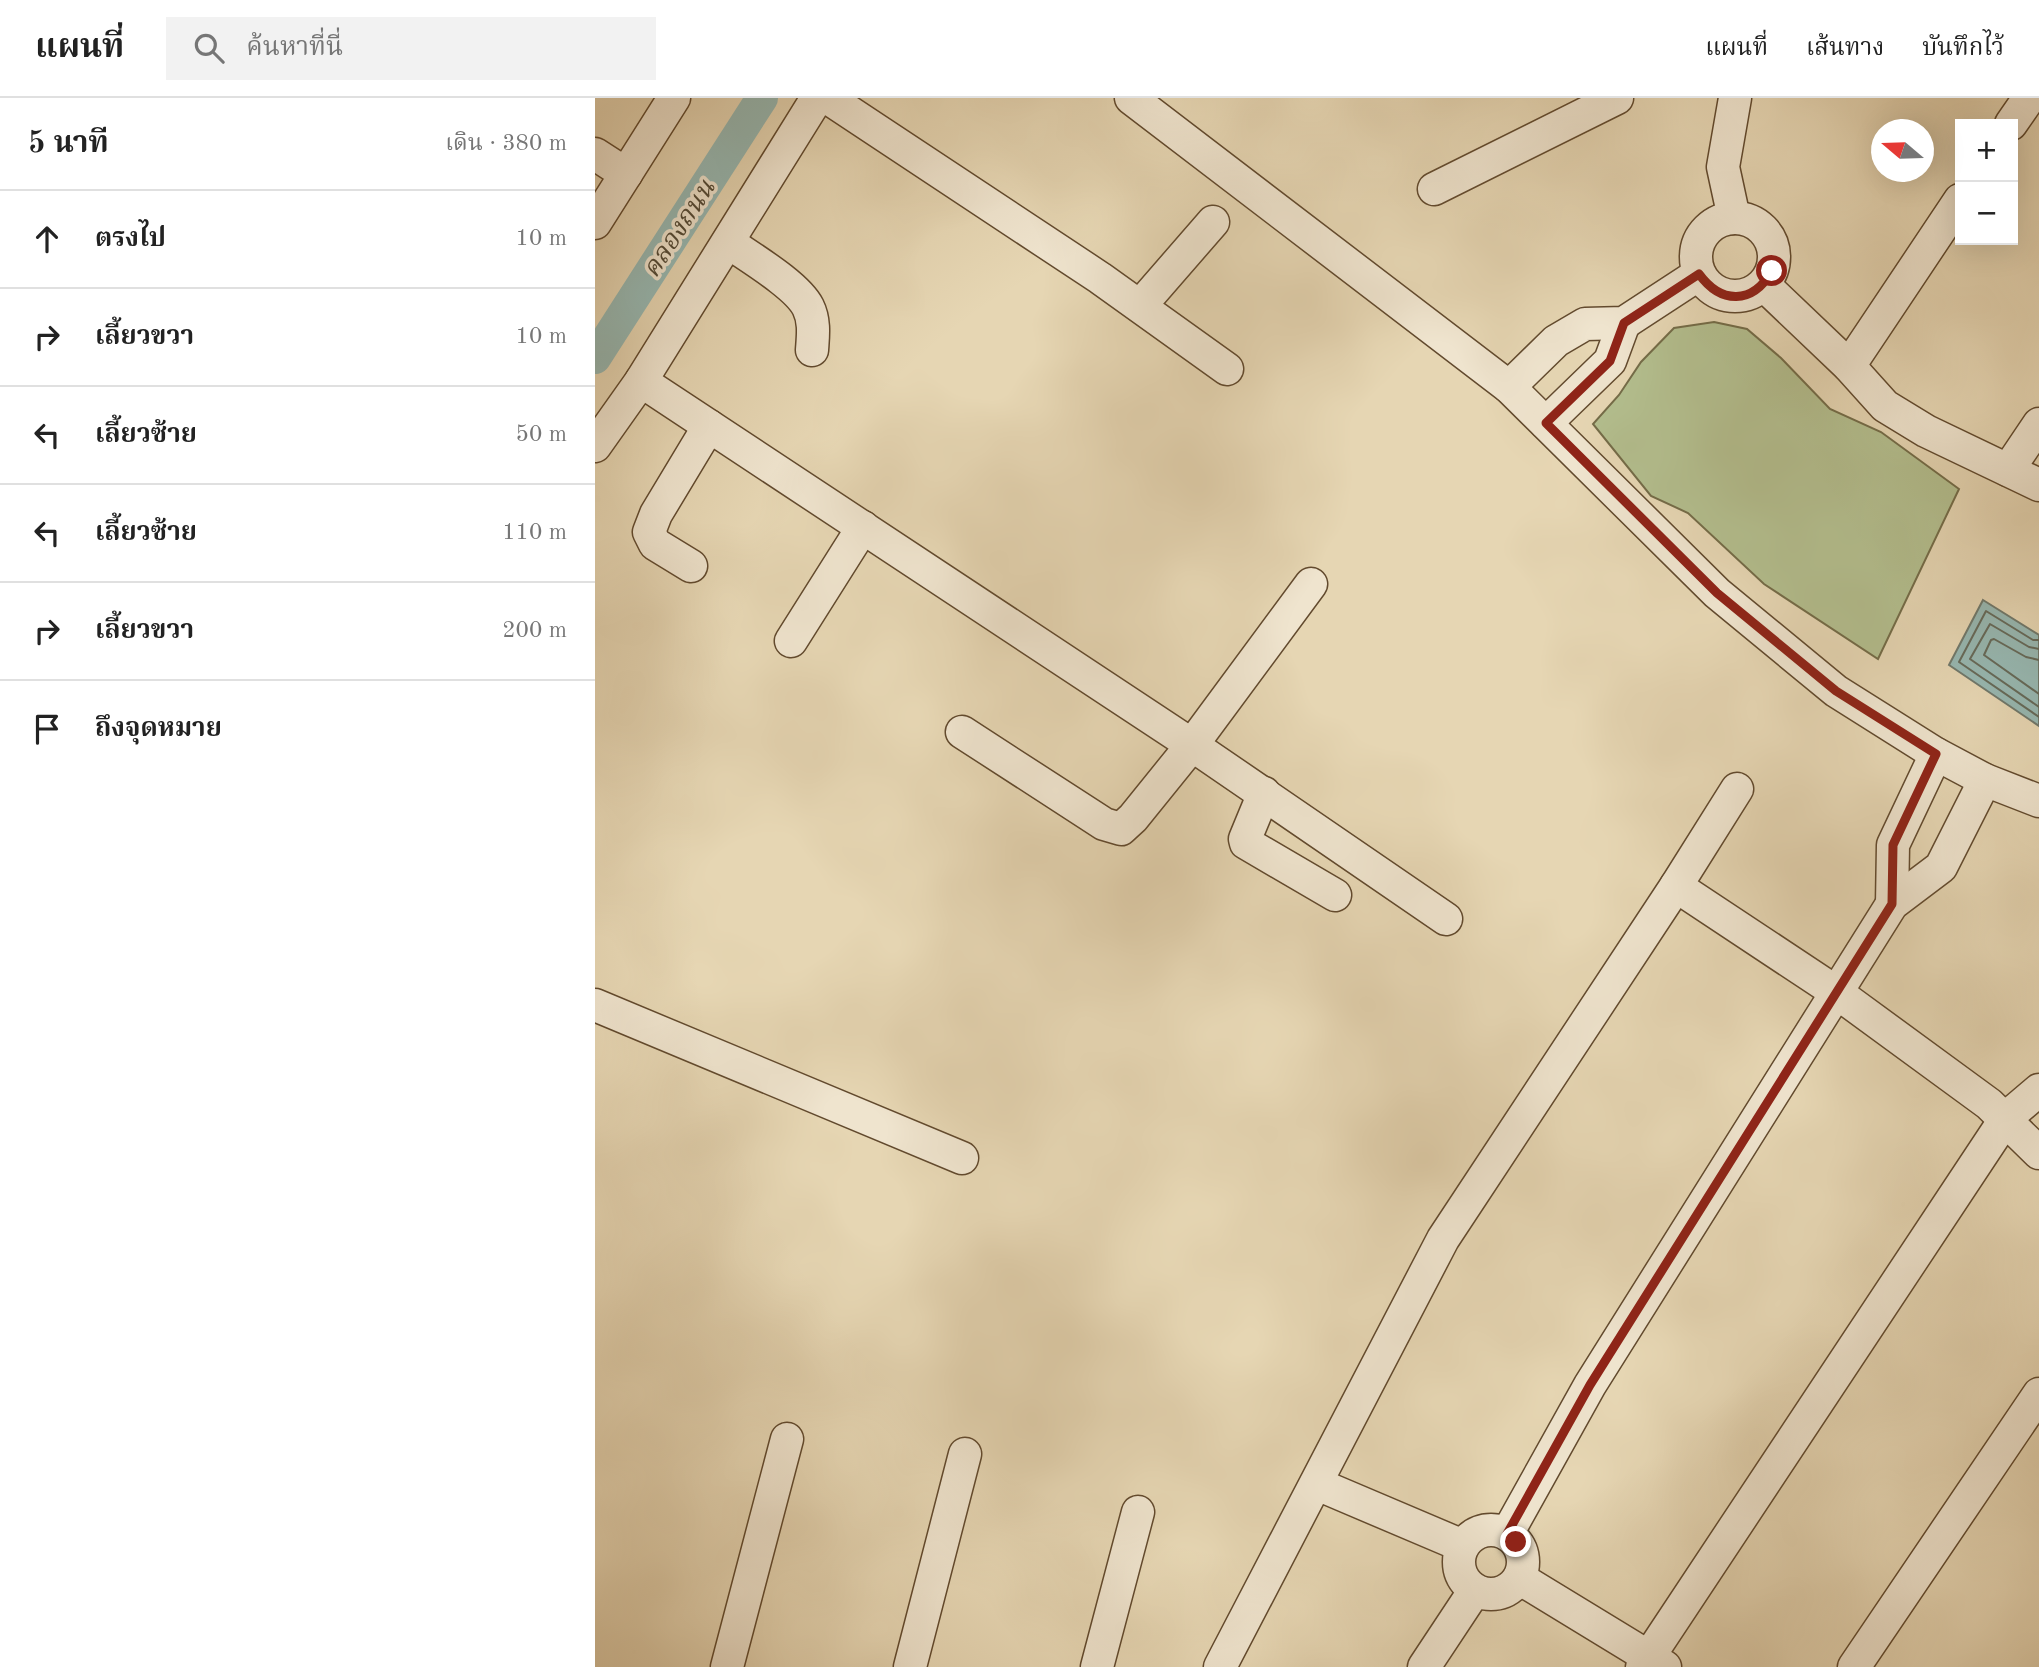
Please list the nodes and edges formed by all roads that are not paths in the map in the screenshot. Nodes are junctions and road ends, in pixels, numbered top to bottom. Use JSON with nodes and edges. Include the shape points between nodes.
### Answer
{"nodes":[{"id":1,"x":674,"y":98,"type":"edge"},
{"id":2,"x":817,"y":98,"type":"edge"},
{"id":3,"x":828,"y":98,"type":"edge"},
{"id":4,"x":1131,"y":98,"type":"edge"},
{"id":5,"x":1617,"y":98,"type":"edge"},
{"id":6,"x":1735,"y":98,"type":"edge"},
{"id":7,"x":2029,"y":98,"type":"edge"},
{"id":8,"x":2014,"y":119,"type":"edge"},
{"id":9,"x":595,"y":154,"type":"edge"},
{"id":10,"x":626,"y":174,"type":"junction"},
{"id":11,"x":1434,"y":190,"type":"dead end"},
{"id":12,"x":1955,"y":207,"type":"edge"},
{"id":13,"x":1734,"y":218,"type":"junction"},
{"id":14,"x":1213,"y":222,"type":"dead end"},
{"id":15,"x":595,"y":223,"type":"edge"},
{"id":16,"x":728,"y":242,"type":"junction"},
{"id":17,"x":1699,"y":274,"type":"junction"},
{"id":18,"x":1764,"y":285,"type":"junction"},
{"id":19,"x":1140,"y":306,"type":"junction"},
{"id":20,"x":1624,"y":323,"type":"junction"},
{"id":21,"x":812,"y":350,"type":"dead end"},
{"id":22,"x":1849,"y":366,"type":"junction"},
{"id":23,"x":1227,"y":369,"type":"dead end"},
{"id":24,"x":641,"y":382,"type":"junction"},
{"id":25,"x":1509,"y":387,"type":"junction"},
{"id":26,"x":1546,"y":423,"type":"junction"},
{"id":27,"x":2039,"y":424,"type":"edge"},
{"id":28,"x":709,"y":426,"type":"junction"},
{"id":29,"x":595,"y":446,"type":"edge"},
{"id":30,"x":2008,"y":470,"type":"junction"},
{"id":31,"x":2039,"y":485,"type":"edge"},
{"id":32,"x":863,"y":527,"type":"junction"},
{"id":33,"x":691,"y":566,"type":"dead end"},
{"id":34,"x":1311,"y":584,"type":"dead end"},
{"id":35,"x":791,"y":641,"type":"dead end"},
{"id":36,"x":962,"y":732,"type":"dead end"},
{"id":37,"x":1192,"y":745,"type":"junction"},
{"id":38,"x":1936,"y":754,"type":"junction"},
{"id":39,"x":1985,"y":780,"type":"junction"},
{"id":40,"x":1737,"y":789,"type":"dead end"},
{"id":41,"x":1264,"y":793,"type":"junction"},
{"id":42,"x":2039,"y":802,"type":"edge"},
{"id":43,"x":1677,"y":886,"type":"junction"},
{"id":44,"x":1335,"y":895,"type":"dead end"},
{"id":45,"x":1892,"y":904,"type":"junction"},
{"id":46,"x":1446,"y":919,"type":"dead end"},
{"id":47,"x":1836,"y":992,"type":"junction"},
{"id":48,"x":595,"y":1004,"type":"edge"},
{"id":49,"x":2039,"y":1090,"type":"edge"},
{"id":50,"x":2006,"y":1118,"type":"junction"},
{"id":51,"x":2039,"y":1153,"type":"edge"},
{"id":52,"x":962,"y":1158,"type":"dead end"},
{"id":53,"x":2039,"y":1394,"type":"edge"},
{"id":54,"x":787,"y":1438,"type":"dead end"},
{"id":55,"x":965,"y":1454,"type":"dead end"},
{"id":56,"x":1317,"y":1484,"type":"junction"},
{"id":57,"x":1138,"y":1512,"type":"dead end"},
{"id":58,"x":1507,"y":1534,"type":"junction"},
{"id":59,"x":1463,"y":1546,"type":"junction"},
{"id":60,"x":1519,"y":1578,"type":"junction"},
{"id":61,"x":1475,"y":1590,"type":"junction"},
{"id":62,"x":1652,"y":1664,"type":"edge"},
{"id":63,"x":727,"y":1667,"type":"edge"},
{"id":64,"x":910,"y":1667,"type":"edge"},
{"id":65,"x":1097,"y":1667,"type":"edge"},
{"id":66,"x":1220,"y":1667,"type":"edge"},
{"id":67,"x":1424,"y":1667,"type":"edge"},
{"id":68,"x":1854,"y":1667,"type":"edge"}],
"edges":[{"from":1,"to":10,"type":"street"},
{"from":2,"to":16,"type":"street"},
{"from":3,"to":19,"type":"street"},
{"from":4,"to":25,"type":"street"},
{"from":5,"to":11,"type":"street"},
{"from":6,"to":13,"type":"street","via":[[1723,167]]},
{"from":7,"to":8,"type":"street"},
{"from":9,"to":10,"type":"street"},
{"from":10,"to":15,"type":"street"},
{"from":12,"to":22,"type":"street"},
{"from":13,"to":17,"type":"street","via":[[1706,230],[1698,244]]},
{"from":13,"to":18,"type":"street","via":[[1762,228],[1771,241],[1775,256]]},
{"from":14,"to":19,"type":"street"},
{"from":16,"to":21,"type":"street","via":[[796,291],[814,324]]},
{"from":16,"to":24,"type":"street"},
{"from":17,"to":18,"type":"street","via":[[1721,295],[1751,294]]},
{"from":17,"to":20,"type":"street"},
{"from":18,"to":22,"type":"street"},
{"from":19,"to":23,"type":"street"},
{"from":20,"to":25,"type":"street","via":[[1585,324],[1556,341]]},
{"from":20,"to":26,"type":"street","via":[[1610,361]]},
{"from":22,"to":30,"type":"street","via":[[1885,406]]},
{"from":24,"to":28,"type":"street"},
{"from":24,"to":29,"type":"street"},
{"from":25,"to":26,"type":"street"},
{"from":26,"to":38,"type":"street","via":[[1717,593],[1836,691]]},
{"from":27,"to":30,"type":"street"},
{"from":28,"to":32,"type":"street"},
{"from":28,"to":33,"type":"street","via":[[649,532],[655,544]]},
{"from":30,"to":31,"type":"street"},
{"from":32,"to":35,"type":"street"},
{"from":32,"to":37,"type":"street"},
{"from":34,"to":37,"type":"street"},
{"from":36,"to":37,"type":"street","via":[[1104,824],[1121,828]]},
{"from":37,"to":41,"type":"street"},
{"from":38,"to":39,"type":"street"},
{"from":38,"to":45,"type":"street","via":[[1893,845]]},
{"from":39,"to":42,"type":"street"},
{"from":39,"to":45,"type":"street","via":[[1941,867]]},
{"from":40,"to":43,"type":"street"},
{"from":41,"to":44,"type":"street","via":[[1247,843]]},
{"from":41,"to":46,"type":"street"},
{"from":43,"to":47,"type":"street"},
{"from":43,"to":56,"type":"street","via":[[1443,1239]]},
{"from":45,"to":47,"type":"street"},
{"from":47,"to":50,"type":"street"},
{"from":47,"to":58,"type":"street","via":[[1590,1385]]},
{"from":48,"to":52,"type":"street"},
{"from":49,"to":50,"type":"street"},
{"from":50,"to":51,"type":"street"},
{"from":50,"to":62,"type":"street"},
{"from":53,"to":68,"type":"street"},
{"from":54,"to":63,"type":"street"},
{"from":55,"to":64,"type":"street"},
{"from":56,"to":59,"type":"street"},
{"from":56,"to":66,"type":"street"},
{"from":57,"to":65,"type":"street"},
{"from":58,"to":59,"type":"street","via":[[1482,1531]]},
{"from":58,"to":60,"type":"street","via":[[1522,1553]]},
{"from":59,"to":61,"type":"street","via":[[1460,1571]]},
{"from":60,"to":61,"type":"street","via":[[1500,1593]]},
{"from":60,"to":62,"type":"street"},
{"from":61,"to":67,"type":"street"}]}
